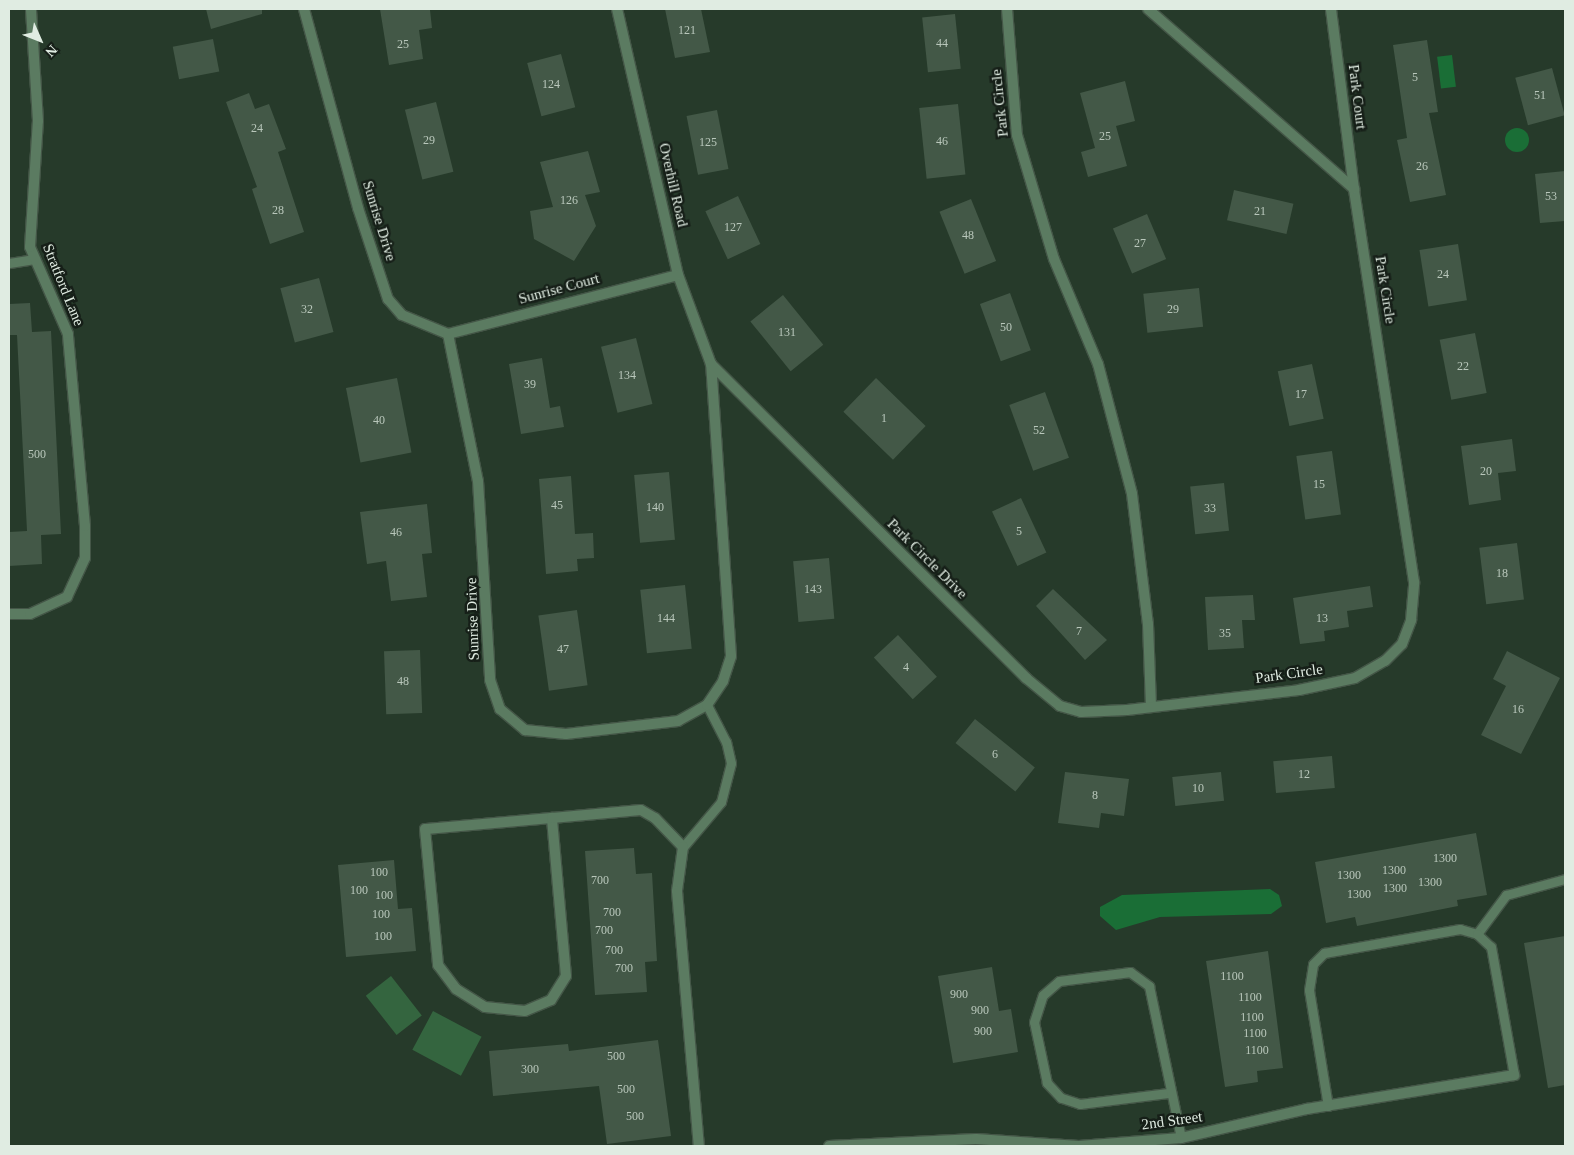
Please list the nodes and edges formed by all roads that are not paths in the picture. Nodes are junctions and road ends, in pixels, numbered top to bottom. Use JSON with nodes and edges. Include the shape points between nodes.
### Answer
{"nodes":[{"id":1,"x":31,"y":9,"type":"edge"},
{"id":2,"x":304,"y":9,"type":"edge"},
{"id":3,"x":617,"y":9,"type":"edge"},
{"id":4,"x":1007,"y":9,"type":"edge"},
{"id":5,"x":1148,"y":9,"type":"edge"},
{"id":6,"x":1331,"y":9,"type":"edge"},
{"id":7,"x":1354,"y":190,"type":"junction"},
{"id":8,"x":35,"y":259,"type":"junction"},
{"id":9,"x":9,"y":263,"type":"edge"},
{"id":10,"x":678,"y":275,"type":"junction"},
{"id":11,"x":448,"y":334,"type":"junction"},
{"id":12,"x":711,"y":364,"type":"junction"},
{"id":13,"x":9,"y":614,"type":"edge"},
{"id":14,"x":707,"y":705,"type":"junction"},
{"id":15,"x":1151,"y":706,"type":"junction"},
{"id":16,"x":552,"y":818,"type":"junction"},
{"id":17,"x":682,"y":847,"type":"junction"},
{"id":18,"x":1565,"y":879,"type":"edge"},
{"id":19,"x":1477,"y":934,"type":"junction"},
{"id":20,"x":1514,"y":1075,"type":"joint"},
{"id":21,"x":1168,"y":1093,"type":"junction"},
{"id":22,"x":1328,"y":1106,"type":"junction"},
{"id":23,"x":1181,"y":1138,"type":"junction"},
{"id":24,"x":699,"y":1146,"type":"edge"},
{"id":25,"x":829,"y":1146,"type":"edge"}],
"edges":[{"from":1,"to":8,"type":"street","name":"Stratford Lane","via":[[38,121],[30,247]]},
{"from":2,"to":11,"type":"street","name":"Sunrise Drive","via":[[358,208],[388,299],[402,315]]},
{"from":3,"to":10,"type":"street","name":"Overhill Road"},
{"from":4,"to":15,"type":"street","name":"Park Circle","via":[[1017,136],[1054,259],[1098,364],[1132,494],[1148,624]]},
{"from":5,"to":7,"type":"street","via":[[1242,87]]},
{"from":6,"to":7,"type":"street","name":"Park Court"},
{"from":7,"to":15,"type":"street","name":"Park Circle","via":[[1407,526],[1414,582],[1412,620],[1402,644],[1355,678],[1299,690]]},
{"from":8,"to":9,"type":"lane"},
{"from":8,"to":13,"type":"street","name":"Stratford Lane","via":[[68,334],[86,526],[85,558],[67,596],[36,612]]},
{"from":10,"to":11,"type":"street","name":"Sunrise Court"},
{"from":10,"to":12,"type":"street","name":"Overhill Road"},
{"from":11,"to":14,"type":"street","name":"Sunrise Drive","via":[[478,481],[490,680],[500,709],[525,730],[566,734],[678,721]]},
{"from":12,"to":14,"type":"street","name":"Sunrise Drive","via":[[731,656],[723,681]]},
{"from":12,"to":15,"type":"street","name":"Park Circle Drive","via":[[1052,701],[1081,712]]},
{"from":14,"to":17,"type":"lane","via":[[726,742],[731,763],[721,802]]},
{"from":16,"to":16,"type":"street","via":[[566,976],[551,1000],[525,1011],[486,1007],[456,989],[438,965],[425,829]]},
{"from":16,"to":17,"type":"street","via":[[641,810],[655,818]]},
{"from":17,"to":24,"type":"street","via":[[677,891]]},
{"from":18,"to":19,"type":"lane","via":[[1506,895]]},
{"from":19,"to":20,"type":"lane","via":[[1491,948]]},
{"from":19,"to":22,"type":"lane","via":[[1460,929],[1324,953],[1313,964],[1309,990]]},
{"from":20,"to":22,"type":"street","name":"2nd Street"},
{"from":21,"to":21,"type":"lane","via":[[1148,986],[1142,981],[1130,972],[1059,981],[1043,996],[1034,1022],[1047,1083],[1061,1098],[1080,1104]]},
{"from":21,"to":23,"type":"lane"},
{"from":22,"to":23,"type":"street","name":"2nd Street"},
{"from":23,"to":25,"type":"street","name":"2nd Street","via":[[1079,1146],[976,1139]]}]}
